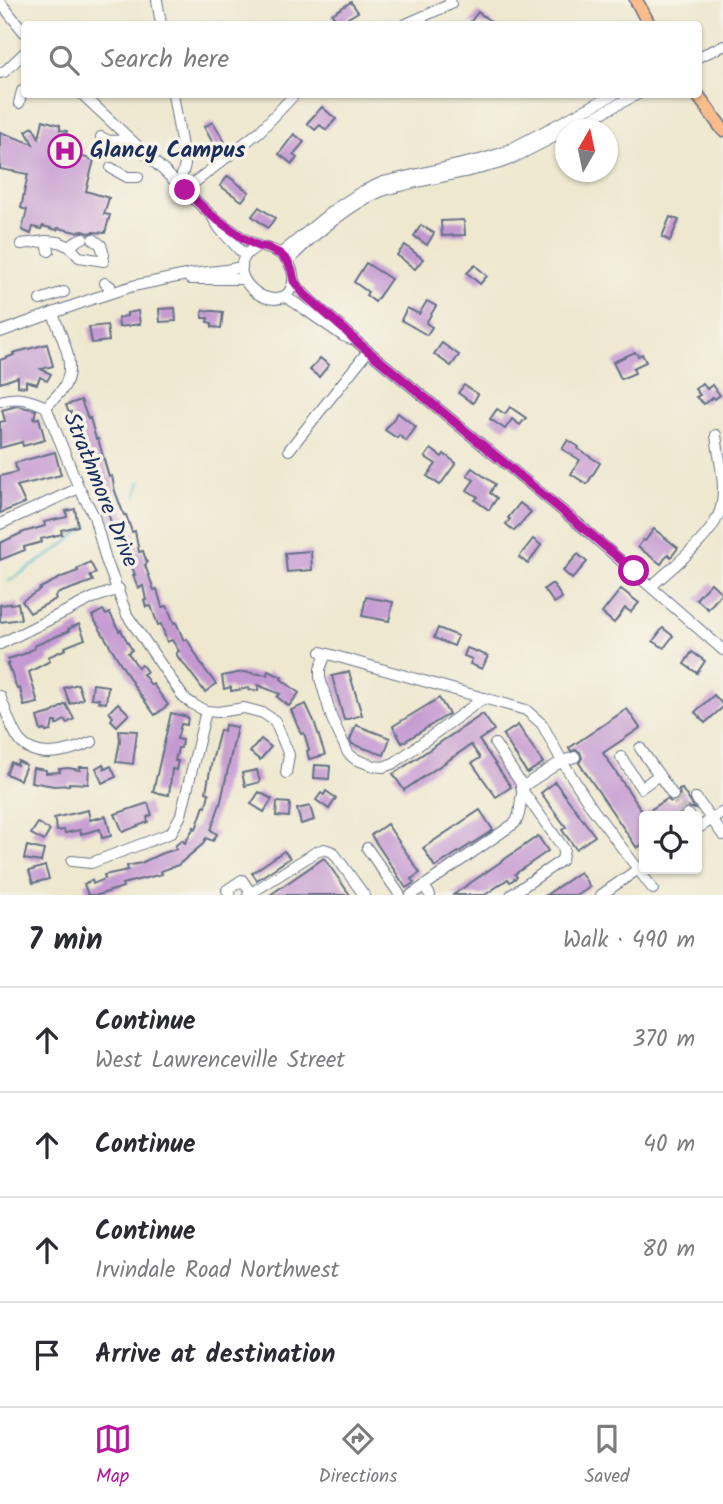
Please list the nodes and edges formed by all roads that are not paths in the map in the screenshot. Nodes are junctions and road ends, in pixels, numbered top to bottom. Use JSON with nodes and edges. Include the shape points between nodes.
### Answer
{"nodes":[{"id":1,"x":156,"y":0,"type":"edge"},
{"id":2,"x":450,"y":0,"type":"edge"},
{"id":3,"x":636,"y":0,"type":"edge"},
{"id":4,"x":0,"y":2,"type":"edge"},
{"id":5,"x":160,"y":21,"type":"edge"},
{"id":6,"x":412,"y":21,"type":"edge"},
{"id":7,"x":647,"y":21,"type":"edge"},
{"id":8,"x":21,"y":28,"type":"edge"},
{"id":9,"x":723,"y":46,"type":"edge"},
{"id":10,"x":702,"y":55,"type":"edge"},
{"id":11,"x":21,"y":56,"type":"edge"},
{"id":12,"x":5,"y":75,"type":"edge"},
{"id":13,"x":21,"y":95,"type":"edge"},
{"id":14,"x":86,"y":98,"type":"edge"},
{"id":15,"x":174,"y":98,"type":"edge"},
{"id":16,"x":291,"y":98,"type":"edge"},
{"id":17,"x":607,"y":98,"type":"edge"},
{"id":18,"x":630,"y":98,"type":"edge"},
{"id":19,"x":700,"y":98,"type":"edge"},
{"id":20,"x":19,"y":103,"type":"dead end"},
{"id":21,"x":589,"y":119,"type":"edge"},
{"id":22,"x":723,"y":130,"type":"edge"},
{"id":23,"x":555,"y":136,"type":"edge"},
{"id":24,"x":101,"y":137,"type":"dead end"},
{"id":25,"x":127,"y":140,"type":"junction"},
{"id":26,"x":117,"y":150,"type":"dead end"},
{"id":27,"x":111,"y":168,"type":"dead end"},
{"id":28,"x":132,"y":180,"type":"dead end"},
{"id":29,"x":182,"y":187,"type":"junction"},
{"id":30,"x":211,"y":215,"type":"junction"},
{"id":31,"x":20,"y":244,"type":"dead end"},
{"id":32,"x":258,"y":246,"type":"junction"},
{"id":33,"x":70,"y":247,"type":"junction"},
{"id":34,"x":284,"y":258,"type":"junction"},
{"id":35,"x":243,"y":262,"type":"junction"},
{"id":36,"x":168,"y":279,"type":"junction"},
{"id":37,"x":243,"y":279,"type":"junction"},
{"id":38,"x":294,"y":281,"type":"junction"},
{"id":39,"x":64,"y":292,"type":"dead end"},
{"id":40,"x":284,"y":296,"type":"junction"},
{"id":41,"x":40,"y":300,"type":"dead end"},
{"id":42,"x":53,"y":313,"type":"junction"},
{"id":43,"x":0,"y":332,"type":"edge"},
{"id":44,"x":356,"y":341,"type":"junction"},
{"id":45,"x":368,"y":351,"type":"junction"},
{"id":46,"x":0,"y":401,"type":"edge"},
{"id":47,"x":46,"y":407,"type":"junction"},
{"id":48,"x":716,"y":435,"type":"dead end"},
{"id":49,"x":289,"y":450,"type":"dead end"},
{"id":50,"x":79,"y":488,"type":"junction"},
{"id":51,"x":0,"y":524,"type":"edge"},
{"id":52,"x":652,"y":586,"type":"junction"},
{"id":53,"x":119,"y":589,"type":"junction"},
{"id":54,"x":0,"y":644,"type":"edge"},
{"id":55,"x":723,"y":650,"type":"edge"},
{"id":56,"x":0,"y":695,"type":"edge"},
{"id":57,"x":484,"y":698,"type":"junction"},
{"id":58,"x":206,"y":711,"type":"junction"},
{"id":59,"x":92,"y":741,"type":"dead end"},
{"id":60,"x":495,"y":744,"type":"dead end"},
{"id":61,"x":640,"y":748,"type":"dead end"},
{"id":62,"x":575,"y":757,"type":"dead end"},
{"id":63,"x":621,"y":757,"type":"dead end"},
{"id":64,"x":562,"y":761,"type":"junction"},
{"id":65,"x":286,"y":773,"type":"dead end"},
{"id":66,"x":659,"y":775,"type":"junction"},
{"id":67,"x":523,"y":790,"type":"junction"},
{"id":68,"x":673,"y":795,"type":"tunnel mouth"},
{"id":69,"x":696,"y":798,"type":"dead end"},
{"id":70,"x":723,"y":812,"type":"edge"},
{"id":71,"x":712,"y":819,"type":"junction"},
{"id":72,"x":702,"y":824,"type":"edge"},
{"id":73,"x":723,"y":835,"type":"edge"},
{"id":74,"x":367,"y":848,"type":"dead end"},
{"id":75,"x":72,"y":861,"type":"dead end"},
{"id":76,"x":639,"y":865,"type":"edge"},
{"id":77,"x":639,"y":868,"type":"edge"},
{"id":78,"x":645,"y":874,"type":"edge"},
{"id":79,"x":653,"y":889,"type":"dead end"},
{"id":80,"x":427,"y":891,"type":"edge"},
{"id":81,"x":250,"y":894,"type":"edge"},
{"id":82,"x":230,"y":895,"type":"edge"},
{"id":83,"x":364,"y":895,"type":"edge"},
{"id":84,"x":400,"y":895,"type":"edge"},
{"id":85,"x":411,"y":895,"type":"edge"},
{"id":86,"x":511,"y":895,"type":"edge"},
{"id":87,"x":601,"y":895,"type":"edge"}],
"edges":[{"from":1,"to":5,"type":"street"},
{"from":2,"to":6,"type":"street","via":[[451,4]]},
{"from":3,"to":7,"type":"main road"},
{"from":4,"to":8,"type":"street"},
{"from":9,"to":10,"type":"street"},
{"from":11,"to":12,"type":"street"},
{"from":13,"to":20,"type":"street"},
{"from":14,"to":25,"type":"street"},
{"from":15,"to":29,"type":"street","via":[[185,165]]},
{"from":16,"to":29,"type":"street","via":[[260,131]]},
{"from":17,"to":34,"type":"street","via":[[505,152],[383,182],[361,192],[332,211]]},
{"from":18,"to":21,"type":"street"},
{"from":19,"to":22,"type":"main road"},
{"from":23,"to":34,"type":"street","via":[[497,164],[368,197]]},
{"from":24,"to":25,"type":"street"},
{"from":25,"to":26,"type":"street"},
{"from":25,"to":29,"type":"street"},
{"from":27,"to":28,"type":"street"},
{"from":29,"to":30,"type":"street"},
{"from":30,"to":32,"type":"street"},
{"from":30,"to":35,"type":"street"},
{"from":31,"to":33,"type":"street","via":[[59,242]]},
{"from":32,"to":34,"type":"street"},
{"from":32,"to":35,"type":"street"},
{"from":33,"to":33,"type":"street","via":[[88,238],[101,245],[104,258],[79,257]]},
{"from":34,"to":38,"type":"street"},
{"from":35,"to":36,"type":"street","via":[[226,270]]},
{"from":35,"to":37,"type":"street"},
{"from":36,"to":37,"type":"street"},
{"from":36,"to":42,"type":"street","via":[[106,289]]},
{"from":37,"to":40,"type":"street","via":[[260,296]]},
{"from":38,"to":40,"type":"street"},
{"from":38,"to":44,"type":"street"},
{"from":39,"to":41,"type":"street"},
{"from":40,"to":44,"type":"street"},
{"from":42,"to":43,"type":"street","via":[[21,319]]},
{"from":42,"to":47,"type":"street","via":[[70,372],[64,387]]},
{"from":44,"to":45,"type":"street"},
{"from":45,"to":49,"type":"street"},
{"from":45,"to":52,"type":"street"},
{"from":46,"to":47,"type":"street","name":"Strathmore Drive","via":[[30,399]]},
{"from":47,"to":50,"type":"street","name":"Strathmore Drive"},
{"from":48,"to":52,"type":"street","via":[[723,485],[718,517],[700,541]]},
{"from":50,"to":51,"type":"street"},
{"from":50,"to":53,"type":"street","name":"Strathmore Drive","via":[[94,516]]},
{"from":52,"to":55,"type":"street"},
{"from":53,"to":54,"type":"street","name":"Strathmore Drive"},
{"from":53,"to":58,"type":"street","via":[[127,615],[184,698]]},
{"from":56,"to":59,"type":"street","via":[[21,742],[34,751],[54,753]]},
{"from":57,"to":57,"type":"street","via":[[323,653],[320,678],[332,719],[348,752],[374,766],[394,763]]},
{"from":57,"to":64,"type":"street","via":[[526,710],[542,724]]},
{"from":58,"to":65,"type":"street","via":[[244,708],[275,721],[289,755]]},
{"from":58,"to":75,"type":"street","via":[[181,815],[171,833],[91,863]]},
{"from":60,"to":67,"type":"street"},
{"from":61,"to":66,"type":"street"},
{"from":62,"to":64,"type":"street"},
{"from":63,"to":66,"type":"street","via":[[641,788]]},
{"from":64,"to":67,"type":"street"},
{"from":64,"to":76,"type":"street","via":[[592,808]]},
{"from":66,"to":68,"type":"street"},
{"from":67,"to":80,"type":"street","via":[[515,823]]},
{"from":67,"to":86,"type":"street","via":[[564,849],[562,860]]},
{"from":69,"to":71,"type":"street"},
{"from":70,"to":71,"type":"street"},
{"from":71,"to":72,"type":"street"},
{"from":71,"to":73,"type":"street"},
{"from":74,"to":84,"type":"street"},
{"from":77,"to":87,"type":"street"},
{"from":78,"to":79,"type":"street"},
{"from":80,"to":85,"type":"street"},
{"from":81,"to":82,"type":"street","via":[[242,880],[227,890]]},
{"from":81,"to":83,"type":"street","via":[[324,849],[333,852]]}]}
